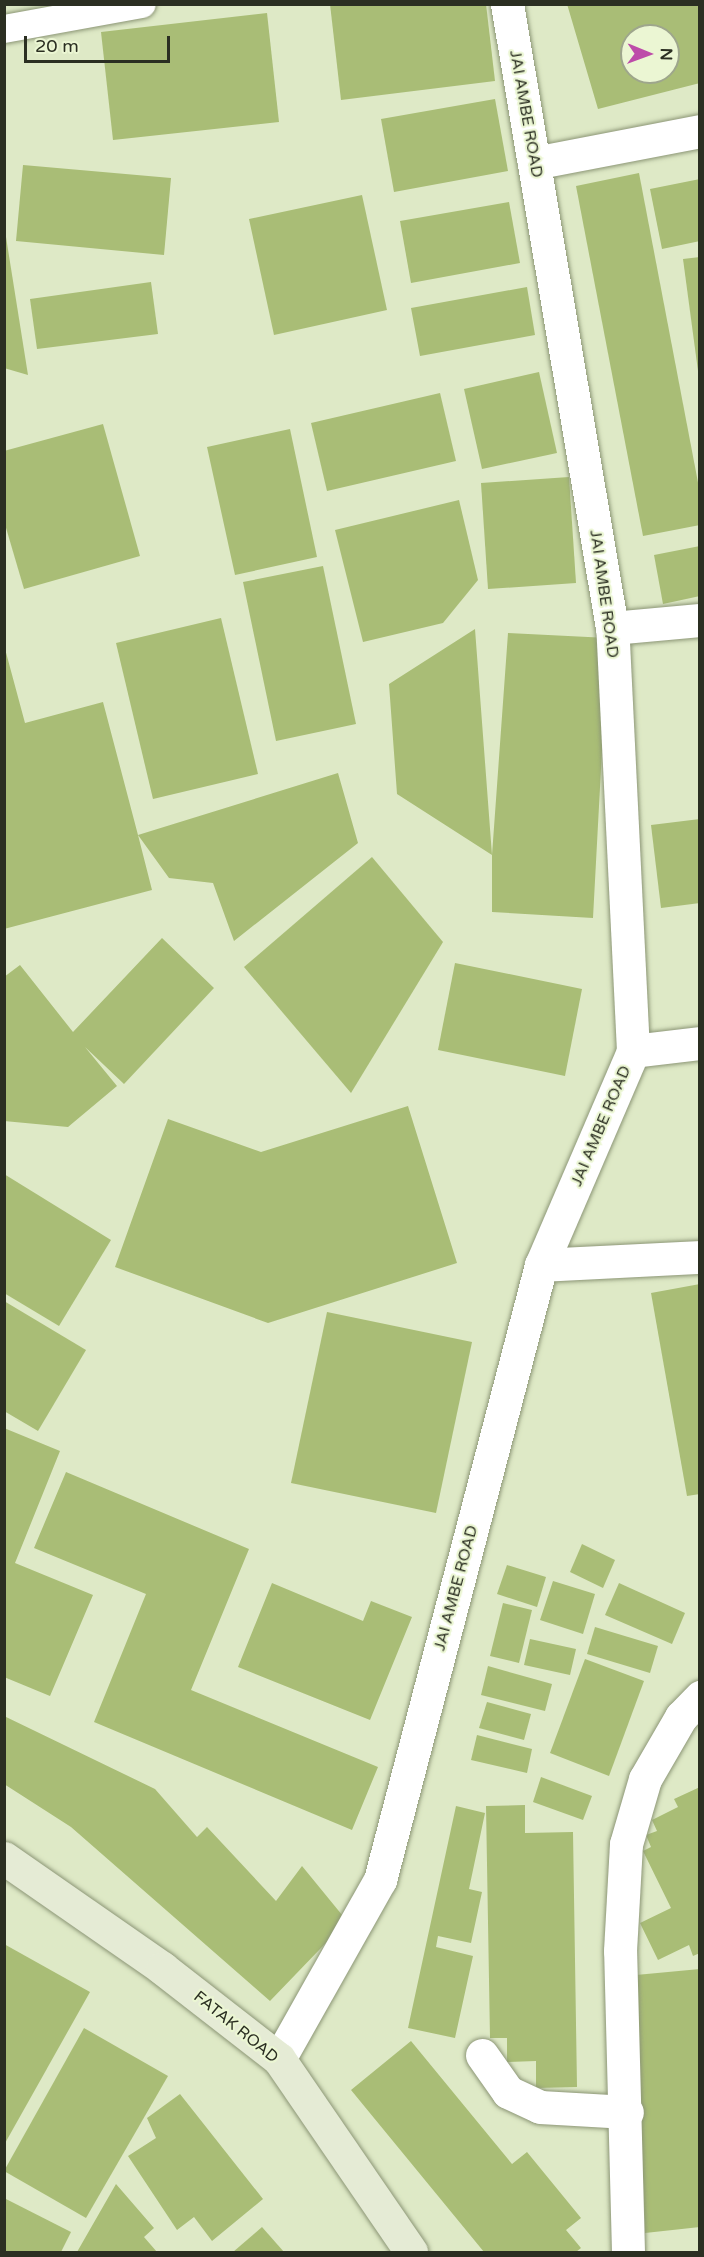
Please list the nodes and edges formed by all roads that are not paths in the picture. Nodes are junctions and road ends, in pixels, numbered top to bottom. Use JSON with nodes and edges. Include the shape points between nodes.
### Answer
{"nodes":[{"id":1,"x":142,"y":4,"type":"edge"},
{"id":2,"x":507,"y":4,"type":"edge"},
{"id":3,"x":4,"y":29,"type":"edge"},
{"id":4,"x":699,"y":131,"type":"edge"},
{"id":5,"x":534,"y":163,"type":"junction"},
{"id":6,"x":699,"y":620,"type":"edge"},
{"id":7,"x":612,"y":628,"type":"junction"},
{"id":8,"x":699,"y":1043,"type":"edge"},
{"id":9,"x":633,"y":1051,"type":"junction"},
{"id":10,"x":699,"y":1257,"type":"edge"},
{"id":11,"x":541,"y":1265,"type":"junction"},
{"id":12,"x":699,"y":1696,"type":"edge"},
{"id":13,"x":4,"y":1858,"type":"edge"},
{"id":14,"x":482,"y":2055,"type":"dead end"},
{"id":15,"x":279,"y":2059,"type":"junction"},
{"id":16,"x":627,"y":2112,"type":"junction"},
{"id":17,"x":411,"y":2253,"type":"edge"},
{"id":18,"x":628,"y":2253,"type":"edge"}],
"edges":[{"from":1,"to":3,"type":"lane"},
{"from":2,"to":5,"type":"street","name":"JAI AMBE ROAD"},
{"from":4,"to":5,"type":"street"},
{"from":5,"to":7,"type":"street","name":"JAI AMBE ROAD"},
{"from":6,"to":7,"type":"street"},
{"from":7,"to":9,"type":"street","name":"JAI AMBE ROAD"},
{"from":8,"to":9,"type":"street"},
{"from":9,"to":11,"type":"street","name":"JAI AMBE ROAD"},
{"from":10,"to":11,"type":"street"},
{"from":11,"to":15,"type":"street","name":"JAI AMBE ROAD","via":[[380,1880]]},
{"from":12,"to":16,"type":"street","via":[[681,1717],[645,1779],[626,1844],[620,1951]]},
{"from":13,"to":15,"type":"main road","name":"FATAK ROAD","via":[[162,1968]]},
{"from":14,"to":16,"type":"street","via":[[508,2092],[540,2107]]},
{"from":15,"to":17,"type":"main road","name":"FATAK ROAD"},
{"from":16,"to":18,"type":"street"}]}
